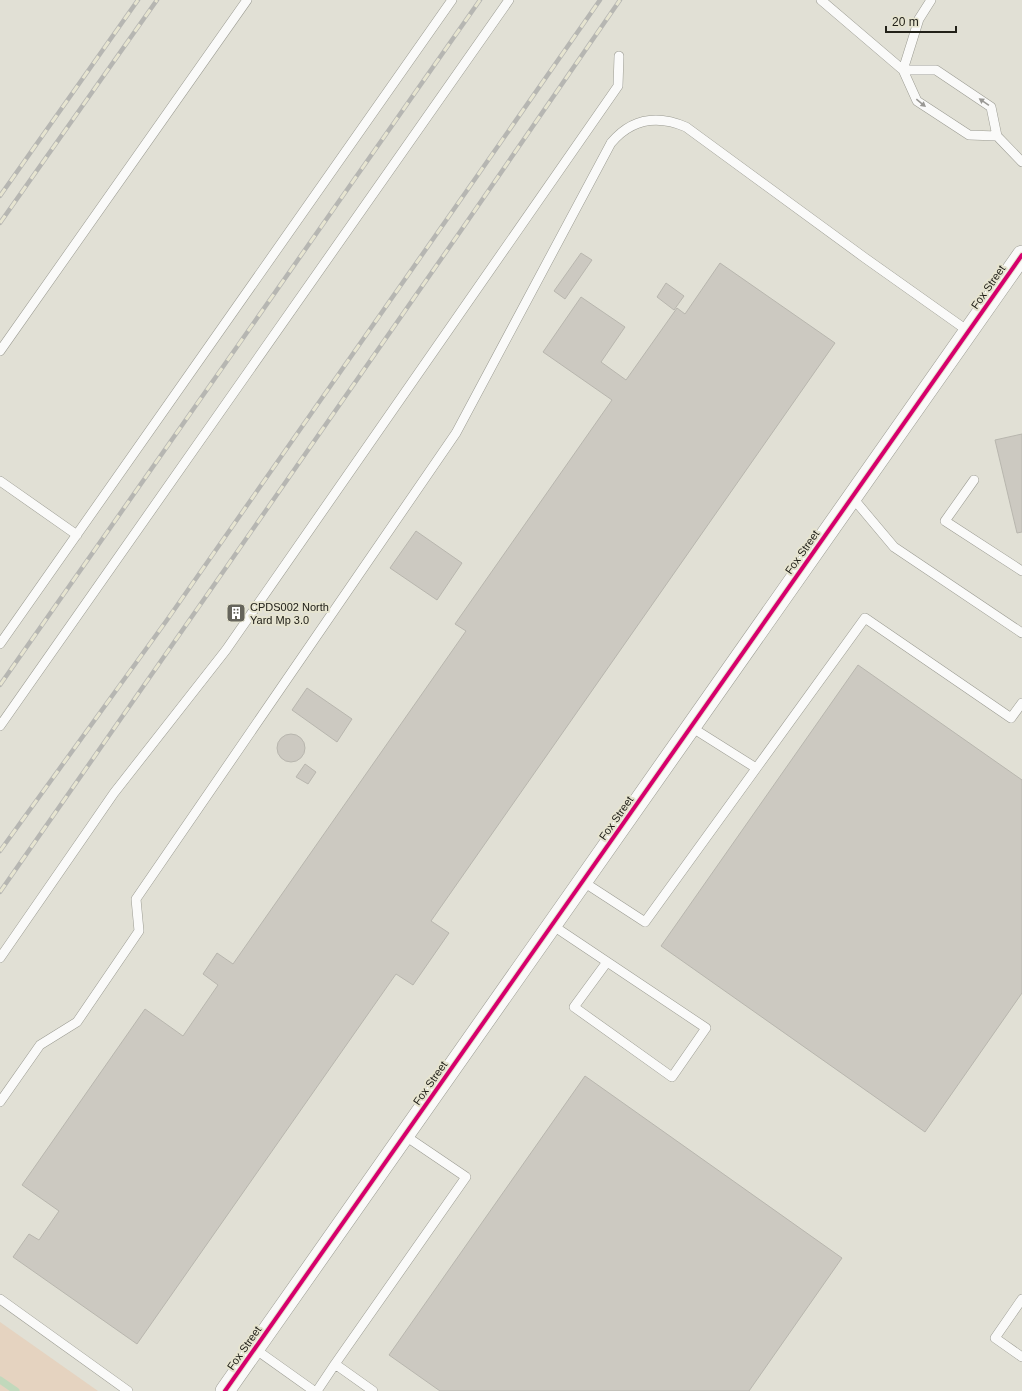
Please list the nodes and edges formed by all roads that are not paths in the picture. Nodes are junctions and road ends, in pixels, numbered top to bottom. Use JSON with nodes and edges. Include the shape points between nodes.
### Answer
{"nodes":[{"id":1,"x":247,"y":0,"type":"edge"},
{"id":2,"x":452,"y":0,"type":"edge"},
{"id":3,"x":509,"y":0,"type":"edge"},
{"id":4,"x":821,"y":0,"type":"edge"},
{"id":5,"x":931,"y":0,"type":"edge"},
{"id":6,"x":619,"y":56,"type":"dead end"},
{"id":7,"x":903,"y":70,"type":"junction"},
{"id":8,"x":998,"y":136,"type":"junction"},
{"id":9,"x":1022,"y":162,"type":"edge"},
{"id":10,"x":1022,"y":255,"type":"edge"},
{"id":11,"x":968,"y":331,"type":"junction"},
{"id":12,"x":0,"y":351,"type":"edge"},
{"id":13,"x":974,"y":480,"type":"dead end"},
{"id":14,"x":0,"y":481,"type":"edge"},
{"id":15,"x":852,"y":497,"type":"junction"},
{"id":16,"x":77,"y":535,"type":"junction"},
{"id":17,"x":1022,"y":571,"type":"edge"},
{"id":18,"x":1022,"y":633,"type":"edge"},
{"id":19,"x":0,"y":644,"type":"edge"},
{"id":20,"x":1022,"y":703,"type":"edge"},
{"id":21,"x":0,"y":726,"type":"edge"},
{"id":22,"x":691,"y":727,"type":"junction"},
{"id":23,"x":756,"y":768,"type":"junction"},
{"id":24,"x":582,"y":882,"type":"junction"},
{"id":25,"x":552,"y":925,"type":"junction"},
{"id":26,"x":0,"y":958,"type":"edge"},
{"id":27,"x":607,"y":962,"type":"junction"},
{"id":28,"x":0,"y":1102,"type":"edge"},
{"id":29,"x":404,"y":1135,"type":"junction"},
{"id":30,"x":1022,"y":1298,"type":"edge"},
{"id":31,"x":0,"y":1300,"type":"edge"},
{"id":32,"x":254,"y":1349,"type":"junction"},
{"id":33,"x":1022,"y":1357,"type":"edge"},
{"id":34,"x":335,"y":1364,"type":"junction"},
{"id":35,"x":128,"y":1391,"type":"edge"},
{"id":36,"x":225,"y":1391,"type":"edge"},
{"id":37,"x":314,"y":1391,"type":"edge"},
{"id":38,"x":317,"y":1391,"type":"edge"},
{"id":39,"x":373,"y":1391,"type":"edge"}],
"edges":[{"from":1,"to":12,"type":"lane"},
{"from":2,"to":16,"type":"lane"},
{"from":3,"to":21,"type":"lane"},
{"from":4,"to":7,"type":"lane"},
{"from":5,"to":7,"type":"lane","via":[[919,20]]},
{"from":6,"to":26,"type":"lane","via":[[618,86],[226,650],[114,794]]},
{"from":7,"to":8,"type":"lane","one_way":true,"via":[[917,101],[969,135]]},
{"from":8,"to":7,"type":"lane","one_way":true,"via":[[991,107],[936,70]]},
{"from":8,"to":9,"type":"lane"},
{"from":10,"to":11,"type":"street","name":"Fox Street"},
{"from":11,"to":15,"type":"street","name":"Fox Street"},
{"from":11,"to":28,"type":"lane","via":[[686,127],[671,121],[654,120],[634,124],[625,129],[611,143],[456,433],[136,899],[139,931],[77,1022],[40,1045]]},
{"from":13,"to":17,"type":"lane","via":[[945,521]]},
{"from":14,"to":16,"type":"lane"},
{"from":15,"to":18,"type":"lane","via":[[894,547]]},
{"from":15,"to":22,"type":"street","name":"Fox Street"},
{"from":16,"to":19,"type":"lane"},
{"from":20,"to":23,"type":"lane","via":[[1011,718],[864,618]]},
{"from":22,"to":23,"type":"lane"},
{"from":22,"to":24,"type":"street","name":"Fox Street"},
{"from":23,"to":24,"type":"lane","via":[[645,922]]},
{"from":24,"to":25,"type":"street","name":"Fox Street"},
{"from":25,"to":27,"type":"lane"},
{"from":25,"to":29,"type":"street","name":"Fox Street"},
{"from":27,"to":27,"type":"lane","via":[[706,1028],[672,1077],[574,1007]]},
{"from":29,"to":32,"type":"street","name":"Fox Street"},
{"from":29,"to":34,"type":"lane","via":[[466,1177]]},
{"from":30,"to":33,"type":"lane","via":[[995,1338]]},
{"from":31,"to":35,"type":"lane"},
{"from":32,"to":36,"type":"street","name":"Fox Street"},
{"from":32,"to":37,"type":"lane"},
{"from":34,"to":38,"type":"lane"},
{"from":34,"to":39,"type":"lane"}]}
